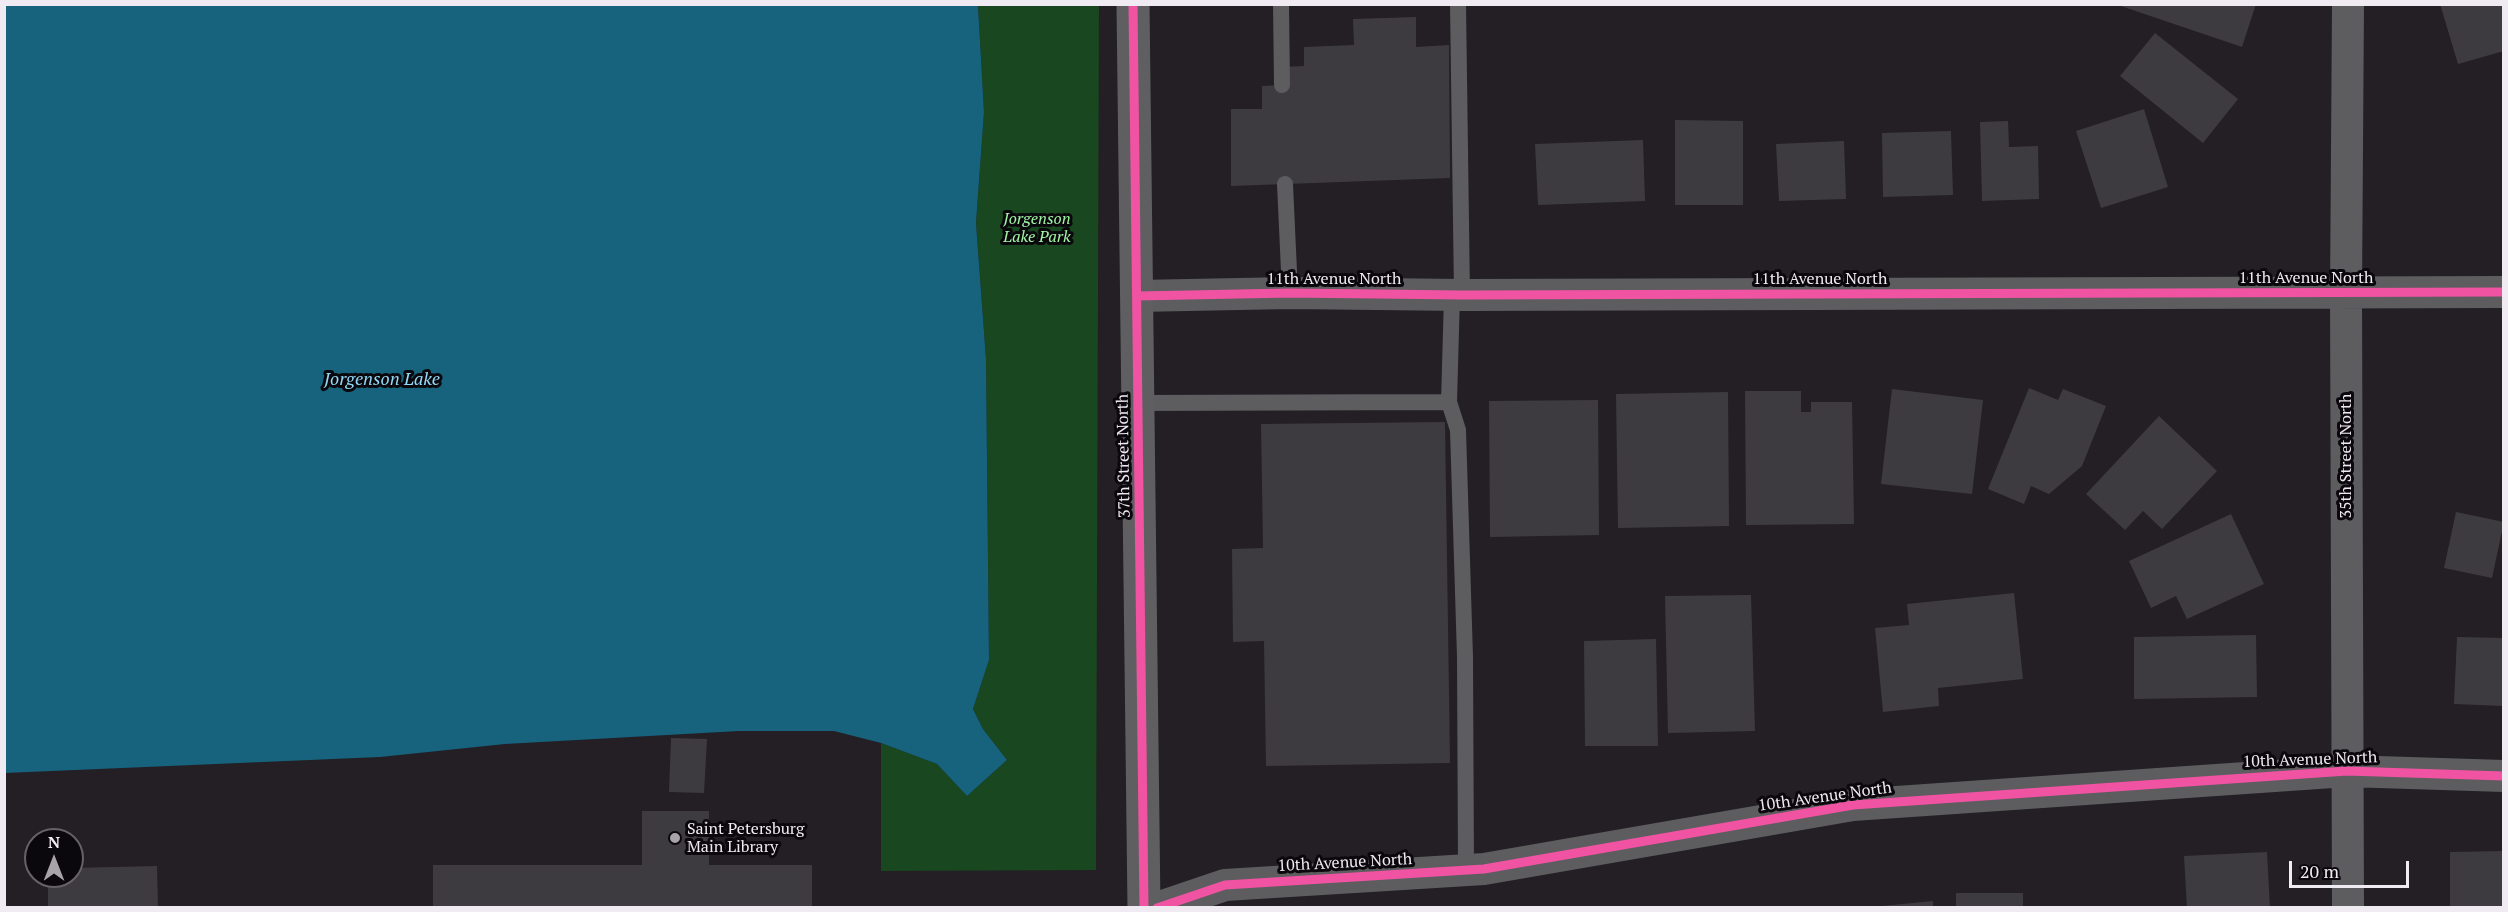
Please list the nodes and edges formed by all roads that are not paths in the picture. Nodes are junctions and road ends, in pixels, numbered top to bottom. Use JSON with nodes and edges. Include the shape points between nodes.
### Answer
{"nodes":[{"id":1,"x":1133,"y":4,"type":"edge"},
{"id":2,"x":1281,"y":4,"type":"edge"},
{"id":3,"x":1458,"y":4,"type":"edge"},
{"id":4,"x":2348,"y":4,"type":"edge"},
{"id":5,"x":1282,"y":85,"type":"dead end"},
{"id":6,"x":1285,"y":184,"type":"dead end"},
{"id":7,"x":2504,"y":292,"type":"edge"},
{"id":8,"x":1290,"y":293,"type":"junction"},
{"id":9,"x":2346,"y":293,"type":"junction"},
{"id":10,"x":1457,"y":295,"type":"junction"},
{"id":11,"x":1137,"y":296,"type":"junction"},
{"id":12,"x":1449,"y":402,"type":"junction"},
{"id":13,"x":1138,"y":403,"type":"junction"},
{"id":14,"x":2347,"y":771,"type":"junction"},
{"id":15,"x":2504,"y":776,"type":"edge"},
{"id":16,"x":1466,"y":872,"type":"junction"},
{"id":17,"x":1144,"y":908,"type":"edge"},
{"id":18,"x":1157,"y":908,"type":"edge"},
{"id":19,"x":2348,"y":908,"type":"edge"}],
"edges":[{"from":1,"to":11,"type":"street","name":"37th Street North"},
{"from":2,"to":5,"type":"lane"},
{"from":3,"to":10,"type":"lane"},
{"from":4,"to":9,"type":"street","name":"35th Street North"},
{"from":6,"to":8,"type":"lane"},
{"from":7,"to":9,"type":"street","name":"11th Avenue North"},
{"from":8,"to":10,"type":"street","name":"11th Avenue North"},
{"from":8,"to":11,"type":"street","name":"11th Avenue North"},
{"from":9,"to":10,"type":"street","name":"11th Avenue North"},
{"from":9,"to":14,"type":"street","name":"35th Street North"},
{"from":10,"to":12,"type":"lane"},
{"from":11,"to":13,"type":"street","name":"37th Street North"},
{"from":12,"to":13,"type":"lane"},
{"from":12,"to":16,"type":"lane","via":[[1458,430]]},
{"from":13,"to":17,"type":"street","name":"37th Street North"},
{"from":14,"to":15,"type":"street","name":"10th Avenue North"},
{"from":14,"to":16,"type":"street","name":"10th Avenue North","via":[[1853,805]]},
{"from":14,"to":19,"type":"street","name":"35th Street North"},
{"from":16,"to":18,"type":"street","name":"10th Avenue North","via":[[1225,885]]}]}
